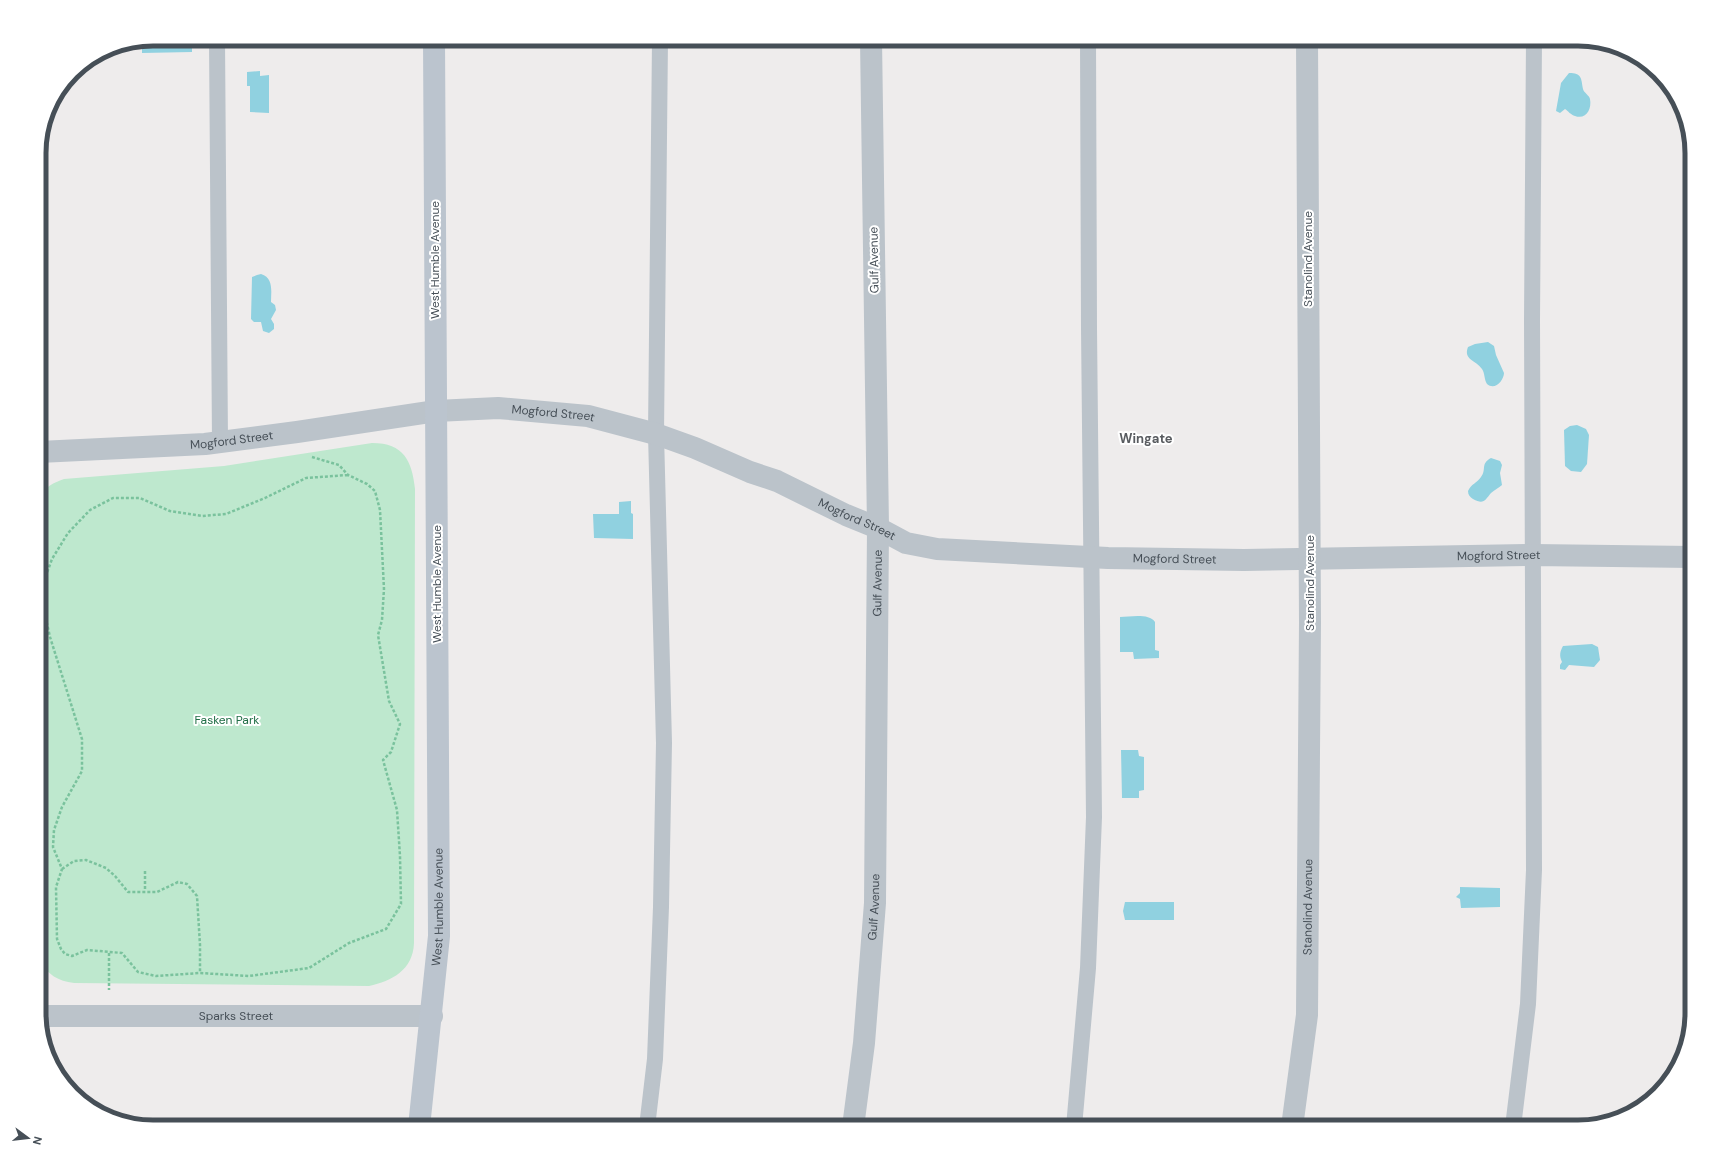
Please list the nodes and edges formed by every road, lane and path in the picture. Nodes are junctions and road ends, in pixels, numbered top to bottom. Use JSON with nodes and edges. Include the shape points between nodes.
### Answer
{"nodes":[{"id":1,"x":217,"y":46,"type":"edge"},
{"id":2,"x":434,"y":46,"type":"edge"},
{"id":3,"x":660,"y":46,"type":"edge"},
{"id":4,"x":871,"y":46,"type":"edge"},
{"id":5,"x":1088,"y":46,"type":"edge"},
{"id":6,"x":1307,"y":46,"type":"edge"},
{"id":7,"x":1534,"y":46,"type":"edge"},
{"id":8,"x":436,"y":411,"type":"junction"},
{"id":9,"x":656,"y":434,"type":"junction"},
{"id":10,"x":220,"y":442,"type":"junction"},
{"id":11,"x":46,"y":452,"type":"edge"},
{"id":12,"x":878,"y":528,"type":"junction"},
{"id":13,"x":1534,"y":555,"type":"junction"},
{"id":14,"x":1091,"y":557,"type":"junction"},
{"id":15,"x":1685,"y":557,"type":"edge"},
{"id":16,"x":1310,"y":559,"type":"junction"},
{"id":17,"x":46,"y":576,"type":"edge"},
{"id":18,"x":46,"y":619,"type":"edge"},
{"id":19,"x":62,"y":869,"type":"junction"},
{"id":20,"x":145,"y":871,"type":"dead end"},
{"id":21,"x":145,"y":891,"type":"junction"},
{"id":22,"x":108,"y":953,"type":"junction"},
{"id":23,"x":200,"y":972,"type":"junction"},
{"id":24,"x":46,"y":1016,"type":"edge"},
{"id":25,"x":110,"y":1016,"type":"junction"},
{"id":26,"x":432,"y":1016,"type":"junction"},
{"id":27,"x":420,"y":1120,"type":"edge"},
{"id":28,"x":648,"y":1120,"type":"edge"},
{"id":29,"x":854,"y":1120,"type":"edge"},
{"id":30,"x":1075,"y":1120,"type":"edge"},
{"id":31,"x":1293,"y":1120,"type":"edge"},
{"id":32,"x":1514,"y":1120,"type":"edge"}],
"edges":[{"from":1,"to":10,"type":"lane"},
{"from":2,"to":8,"type":"street","name":"West Humble Avenue"},
{"from":3,"to":9,"type":"lane"},
{"from":4,"to":12,"type":"street","name":"Gulf Avenue"},
{"from":5,"to":14,"type":"lane"},
{"from":6,"to":16,"type":"street","name":"Stanolind Avenue"},
{"from":7,"to":13,"type":"lane"},
{"from":8,"to":9,"type":"street","name":"Mogford Street","via":[[484,407],[588,416]]},
{"from":8,"to":10,"type":"street","name":"Mogford Street"},
{"from":8,"to":26,"type":"street","name":"West Humble Avenue","via":[[439,936]]},
{"from":9,"to":12,"type":"street","name":"Mogford Street","via":[[777,481]]},
{"from":9,"to":28,"type":"lane","via":[[664,743],[656,1036]]},
{"from":10,"to":11,"type":"street","name":"Mogford Street"},
{"from":12,"to":14,"type":"street","name":"Mogford Street","via":[[906,543],[937,549]]},
{"from":12,"to":29,"type":"street","name":"Gulf Avenue","via":[[875,903],[864,1043]]},
{"from":13,"to":15,"type":"street","name":"Mogford Street"},
{"from":13,"to":16,"type":"street","name":"Mogford Street"},
{"from":13,"to":32,"type":"lane","via":[[1534,870],[1528,1004]]},
{"from":14,"to":16,"type":"street","name":"Mogford Street"},
{"from":14,"to":30,"type":"lane","via":[[1094,817],[1088,968]]},
{"from":16,"to":31,"type":"street","name":"Stanolind Avenue","via":[[1307,1016]]},
{"from":17,"to":23,"type":"path","via":[[52,559],[68,533],[90,510],[113,498],[140,498],[170,511],[202,516],[226,514],[306,478],[348,475],[375,491],[380,510],[384,589],[382,620],[378,635],[389,701],[400,724],[391,752],[383,760],[396,810],[401,904],[386,929],[349,943],[309,968],[250,976]]},
{"from":18,"to":19,"type":"path","via":[[82,739],[82,771],[62,807],[54,830],[53,847]]},
{"from":19,"to":21,"type":"path","via":[[74,861],[86,860],[106,868],[128,892]]},
{"from":19,"to":22,"type":"path","via":[[56,886],[57,939],[60,949],[72,956],[87,950]]},
{"from":20,"to":21,"type":"path"},
{"from":21,"to":23,"type":"path","via":[[157,892],[178,882],[187,884],[197,896]]},
{"from":22,"to":23,"type":"path","via":[[122,953],[138,972],[145,974],[156,976]]},
{"from":22,"to":25,"type":"path"},
{"from":24,"to":25,"type":"street","name":"Sparks Street"},
{"from":25,"to":26,"type":"street","name":"Sparks Street"},
{"from":26,"to":27,"type":"street","name":"West Humble Avenue"}]}
